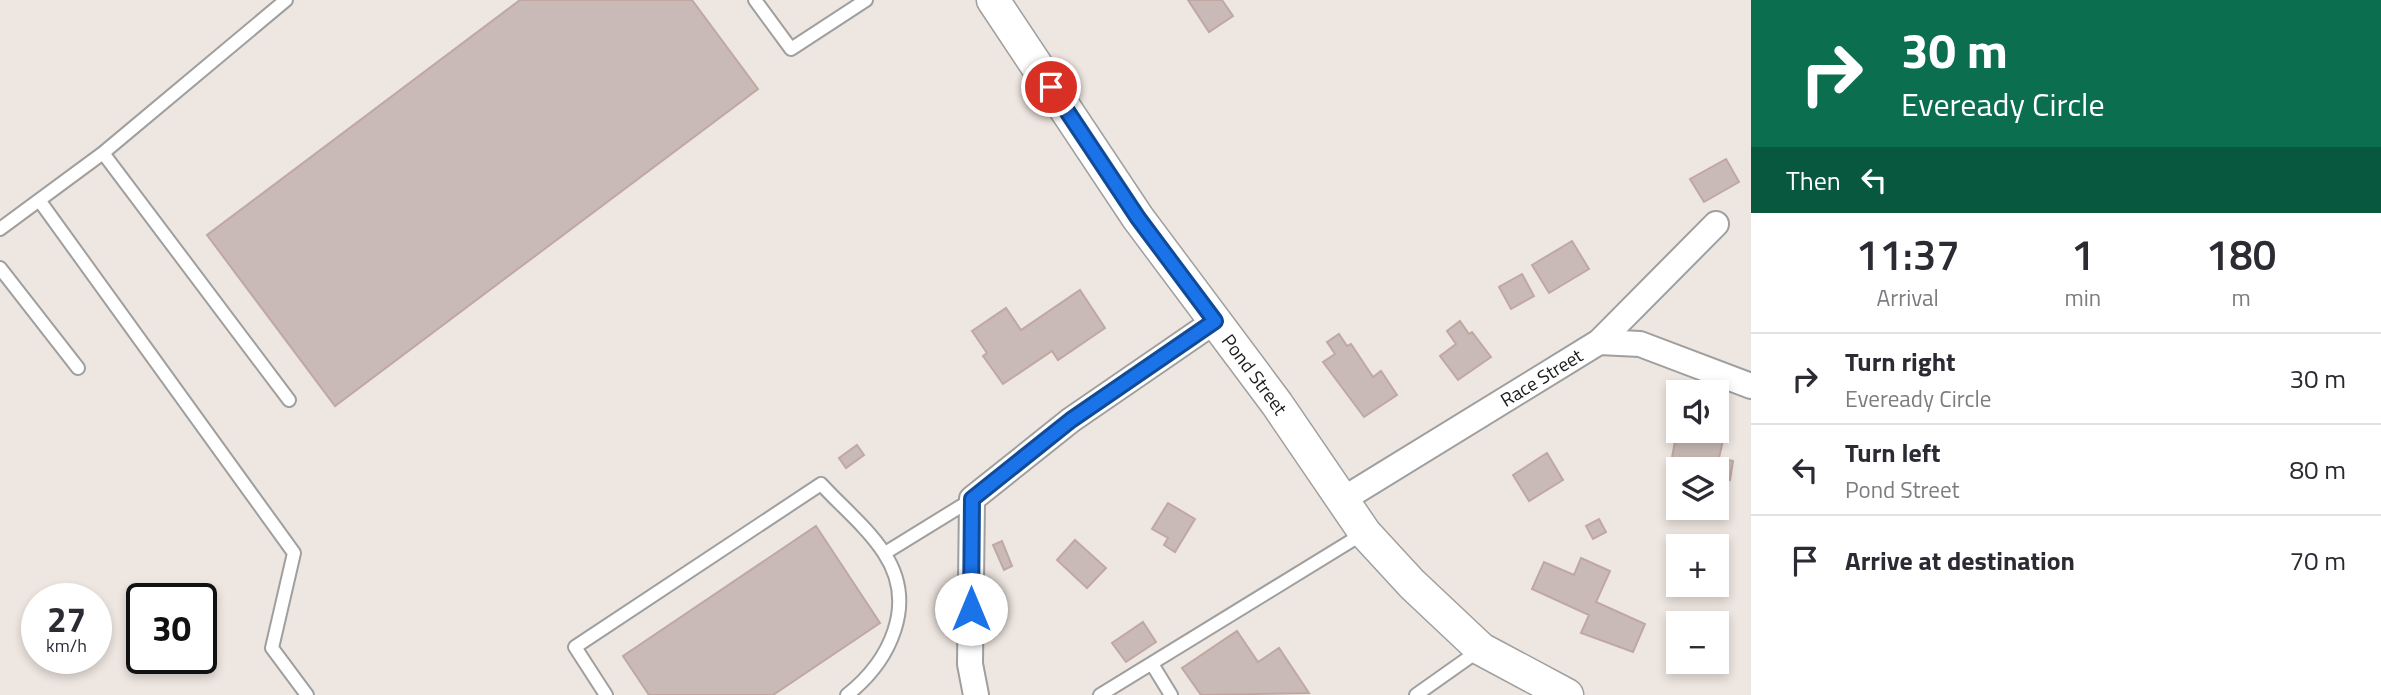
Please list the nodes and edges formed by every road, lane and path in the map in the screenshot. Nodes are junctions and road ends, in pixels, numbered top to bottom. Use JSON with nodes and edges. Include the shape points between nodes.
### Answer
{"nodes":[{"id":1,"x":286,"y":0,"type":"edge"},
{"id":2,"x":755,"y":0,"type":"edge"},
{"id":3,"x":866,"y":0,"type":"edge"},
{"id":4,"x":993,"y":0,"type":"edge"},
{"id":5,"x":103,"y":153,"type":"junction"},
{"id":6,"x":39,"y":200,"type":"junction"},
{"id":7,"x":1716,"y":224,"type":"dead end"},
{"id":8,"x":0,"y":229,"type":"edge"},
{"id":9,"x":0,"y":268,"type":"edge"},
{"id":10,"x":1215,"y":321,"type":"junction"},
{"id":11,"x":1599,"y":342,"type":"junction"},
{"id":12,"x":78,"y":368,"type":"dead end"},
{"id":13,"x":1751,"y":386,"type":"edge"},
{"id":14,"x":289,"y":400,"type":"dead end"},
{"id":15,"x":972,"y":499,"type":"junction"},
{"id":16,"x":1342,"y":500,"type":"junction"},
{"id":17,"x":1364,"y":533,"type":"junction"},
{"id":18,"x":884,"y":553,"type":"junction"},
{"id":19,"x":1481,"y":649,"type":"junction"},
{"id":20,"x":1152,"y":664,"type":"junction"},
{"id":21,"x":307,"y":695,"type":"edge"},
{"id":22,"x":606,"y":695,"type":"edge"},
{"id":23,"x":847,"y":695,"type":"edge"},
{"id":24,"x":976,"y":695,"type":"edge"},
{"id":25,"x":1100,"y":695,"type":"edge"},
{"id":26,"x":1171,"y":695,"type":"edge"},
{"id":27,"x":1416,"y":695,"type":"edge"},
{"id":28,"x":1567,"y":695,"type":"edge"}],
"edges":[{"from":1,"to":5,"type":"lane"},
{"from":2,"to":3,"type":"lane","via":[[791,49]]},
{"from":4,"to":10,"type":"street","name":"Pond Street","via":[[1138,218]]},
{"from":5,"to":6,"type":"lane"},
{"from":5,"to":14,"type":"lane"},
{"from":6,"to":8,"type":"lane"},
{"from":6,"to":21,"type":"lane","via":[[293,553],[272,648]]},
{"from":7,"to":11,"type":"street","name":"Race Street"},
{"from":9,"to":12,"type":"lane"},
{"from":10,"to":15,"type":"street","via":[[1071,420]]},
{"from":10,"to":16,"type":"street","name":"Pond Street"},
{"from":11,"to":13,"type":"street","via":[[1640,344]]},
{"from":11,"to":16,"type":"street","name":"Race Street"},
{"from":15,"to":18,"type":"lane"},
{"from":15,"to":24,"type":"street","via":[[970,664]]},
{"from":16,"to":17,"type":"street","name":"Pond Street"},
{"from":17,"to":19,"type":"street","name":"Pond Street"},
{"from":17,"to":20,"type":"lane"},
{"from":18,"to":22,"type":"lane","via":[[821,484],[575,647]]},
{"from":18,"to":23,"type":"lane","via":[[900,590],[899,625],[869,677]]},
{"from":19,"to":27,"type":"lane"},
{"from":19,"to":28,"type":"street","name":"Pond Street"},
{"from":20,"to":25,"type":"lane"},
{"from":20,"to":26,"type":"lane"}]}
